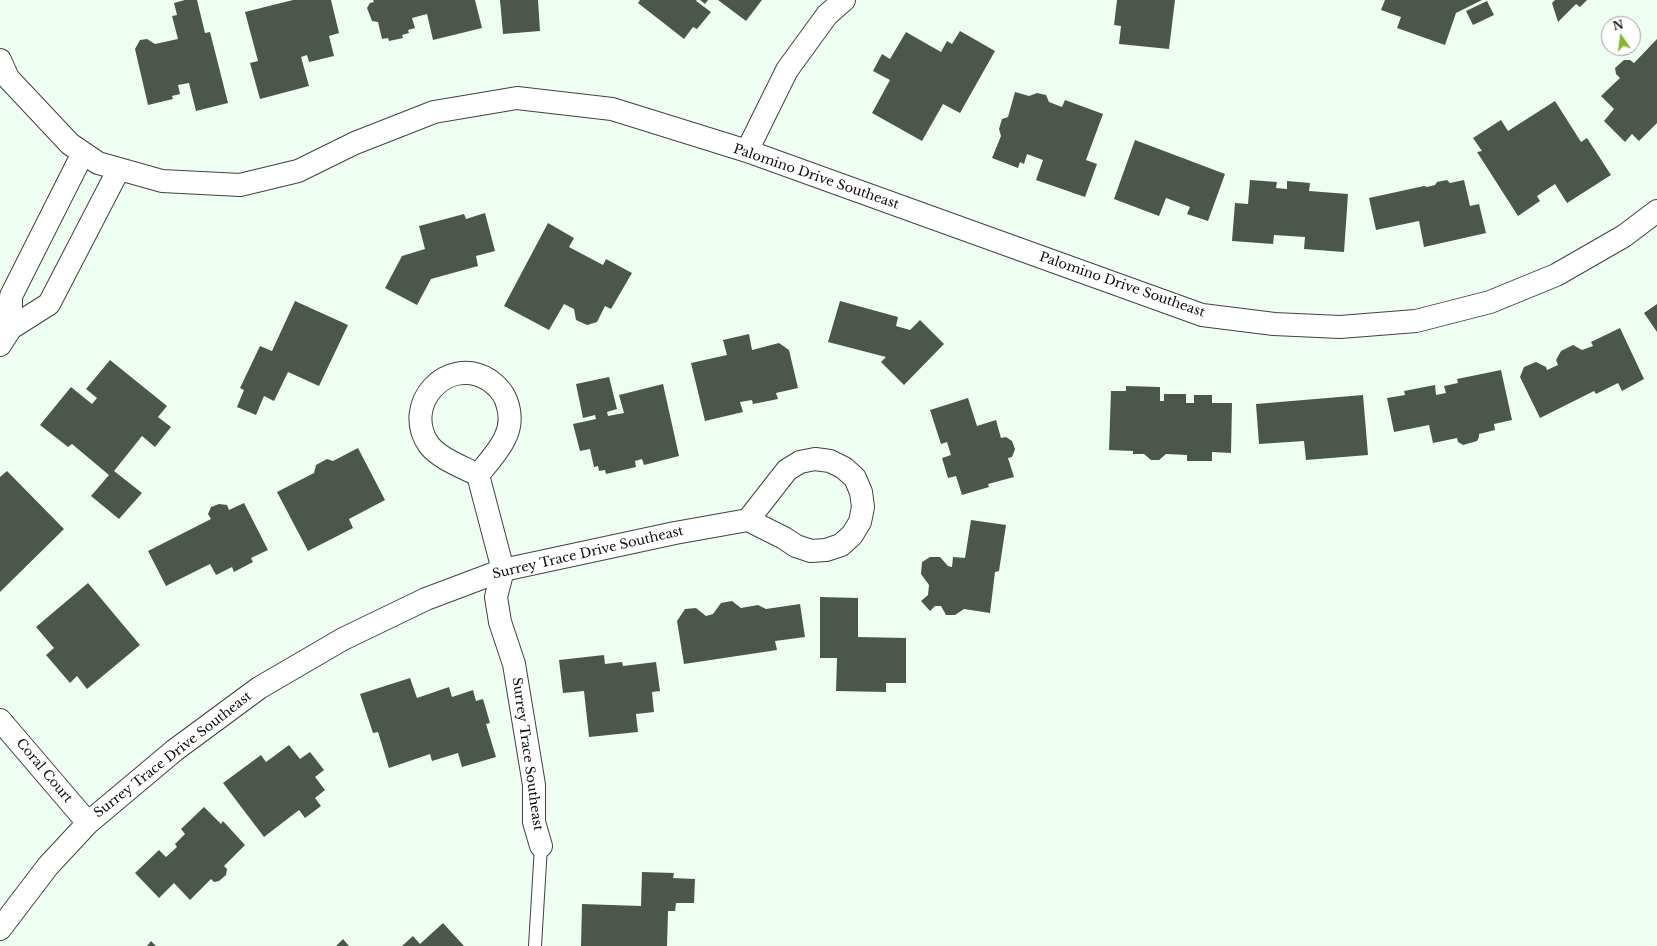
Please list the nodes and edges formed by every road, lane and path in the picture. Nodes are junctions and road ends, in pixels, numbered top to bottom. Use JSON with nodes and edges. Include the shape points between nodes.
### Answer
{"nodes":[{"id":1,"x":844,"y":0,"type":"edge"},
{"id":2,"x":0,"y":60,"type":"edge"},
{"id":3,"x":747,"y":151,"type":"junction"},
{"id":4,"x":83,"y":152,"type":"junction"},
{"id":5,"x":119,"y":169,"type":"junction"},
{"id":6,"x":1657,"y":211,"type":"edge"},
{"id":7,"x":5,"y":337,"type":"edge"},
{"id":8,"x":478,"y":475,"type":"junction"},
{"id":9,"x":748,"y":520,"type":"junction"},
{"id":10,"x":503,"y":570,"type":"junction"},
{"id":11,"x":0,"y":720,"type":"edge"},
{"id":12,"x":88,"y":822,"type":"junction"},
{"id":13,"x":541,"y":846,"type":"joint"},
{"id":14,"x":0,"y":929,"type":"edge"},
{"id":15,"x":535,"y":946,"type":"edge"}],
"edges":[{"from":1,"to":3,"type":"street","via":[[827,15],[787,70]]},
{"from":2,"to":4,"type":"street","name":"Palomino Drive Southeast","via":[[8,78],[70,144]]},
{"from":3,"to":5,"type":"street","name":"Palomino Drive Southeast","via":[[612,109],[517,98],[434,112],[355,143],[298,172],[240,185],[162,181]]},
{"from":3,"to":6,"type":"street","name":"Palomino Drive Southeast","via":[[1202,314],[1274,324],[1340,327],[1416,321],[1490,302],[1556,275],[1624,236]]},
{"from":4,"to":5,"type":"street","name":"Palomino Drive Southeast","via":[[98,163]]},
{"from":4,"to":7,"type":"street","via":[[11,296]]},
{"from":5,"to":7,"type":"street","via":[[49,304]]},
{"from":8,"to":8,"type":"street","via":[[505,440],[510,425],[510,410],[505,396],[495,384],[483,376],[468,373],[453,375],[440,381],[429,391],[421,411],[422,433],[430,446],[440,455]]},
{"from":8,"to":10,"type":"street"},
{"from":9,"to":9,"type":"street","via":[[796,546],[811,551],[826,550],[852,535],[860,522],[863,507],[861,492],[855,478],[844,468],[830,461],[815,458],[800,462],[787,470]]},
{"from":9,"to":10,"type":"street","name":"Surrey Trace Drive Southeast"},
{"from":10,"to":12,"type":"street","name":"Surrey Trace Drive Southeast","via":[[426,599],[343,639],[259,688],[175,750]]},
{"from":10,"to":13,"type":"street","name":"Surrey Trace Southeast","via":[[496,597],[500,622],[514,664],[534,784],[534,822]]},
{"from":11,"to":12,"type":"street","name":"Coral Court"},
{"from":12,"to":14,"type":"street","name":"Surrey Trace Drive Southeast","via":[[48,866]]},
{"from":13,"to":15,"type":"lane"}]}
